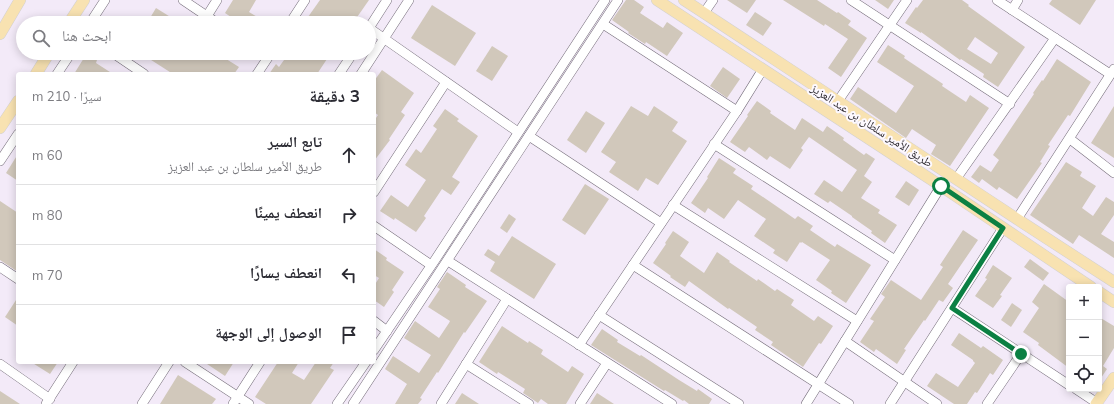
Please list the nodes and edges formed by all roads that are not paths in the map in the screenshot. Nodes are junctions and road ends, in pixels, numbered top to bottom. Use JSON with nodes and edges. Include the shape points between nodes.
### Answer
{"nodes":[{"id":1,"x":20,"y":0,"type":"edge"},
{"id":2,"x":84,"y":0,"type":"edge"},
{"id":3,"x":105,"y":0,"type":"edge"},
{"id":4,"x":183,"y":0,"type":"edge"},
{"id":5,"x":217,"y":0,"type":"edge"},
{"id":6,"x":305,"y":0,"type":"edge"},
{"id":7,"x":387,"y":0,"type":"edge"},
{"id":8,"x":409,"y":0,"type":"edge"},
{"id":9,"x":604,"y":0,"type":"edge"},
{"id":10,"x":618,"y":0,"type":"edge"},
{"id":11,"x":657,"y":0,"type":"edge"},
{"id":12,"x":684,"y":0,"type":"edge"},
{"id":13,"x":713,"y":0,"type":"edge"},
{"id":14,"x":851,"y":0,"type":"edge"},
{"id":15,"x":907,"y":0,"type":"edge"},
{"id":16,"x":997,"y":0,"type":"edge"},
{"id":17,"x":1018,"y":0,"type":"edge"},
{"id":18,"x":1012,"y":10,"type":"junction"},
{"id":19,"x":704,"y":12,"type":"junction"},
{"id":20,"x":74,"y":16,"type":"edge"},
{"id":21,"x":95,"y":16,"type":"edge"},
{"id":22,"x":207,"y":16,"type":"joint"},
{"id":23,"x":295,"y":16,"type":"edge"},
{"id":24,"x":376,"y":17,"type":"edge"},
{"id":25,"x":603,"y":24,"type":"junction"},
{"id":26,"x":890,"y":26,"type":"junction"},
{"id":27,"x":376,"y":33,"type":"edge"},
{"id":28,"x":0,"y":34,"type":"edge"},
{"id":29,"x":384,"y":38,"type":"junction"},
{"id":30,"x":1055,"y":38,"type":"junction"},
{"id":31,"x":376,"y":51,"type":"edge"},
{"id":32,"x":45,"y":60,"type":"edge"},
{"id":33,"x":66,"y":60,"type":"edge"},
{"id":34,"x":123,"y":60,"type":"edge"},
{"id":35,"x":263,"y":60,"type":"edge"},
{"id":36,"x":348,"y":60,"type":"edge"},
{"id":37,"x":370,"y":60,"type":"edge"},
{"id":38,"x":763,"y":69,"type":"junction"},
{"id":39,"x":37,"y":72,"type":"edge"},
{"id":40,"x":58,"y":72,"type":"edge"},
{"id":41,"x":141,"y":72,"type":"edge"},
{"id":42,"x":258,"y":72,"type":"edge"},
{"id":43,"x":340,"y":72,"type":"edge"},
{"id":44,"x":362,"y":72,"type":"edge"},
{"id":45,"x":1112,"y":72,"type":"edge"},
{"id":46,"x":446,"y":82,"type":"junction"},
{"id":47,"x":838,"y":101,"type":"junction"},
{"id":48,"x":16,"y":104,"type":"edge"},
{"id":49,"x":1010,"y":104,"type":"junction"},
{"id":50,"x":737,"y":110,"type":"junction"},
{"id":51,"x":0,"y":128,"type":"edge"},
{"id":52,"x":518,"y":132,"type":"junction"},
{"id":53,"x":530,"y":136,"type":"junction"},
{"id":54,"x":16,"y":137,"type":"edge"},
{"id":55,"x":1070,"y":139,"type":"junction"},
{"id":56,"x":714,"y":144,"type":"junction"},
{"id":57,"x":0,"y":161,"type":"edge"},
{"id":58,"x":1114,"y":172,"type":"edge"},
{"id":59,"x":956,"y":179,"type":"junction"},
{"id":60,"x":941,"y":186,"type":"junction"},
{"id":61,"x":376,"y":189,"type":"edge"},
{"id":62,"x":673,"y":205,"type":"junction"},
{"id":63,"x":1017,"y":219,"type":"junction"},
{"id":64,"x":661,"y":223,"type":"junction"},
{"id":65,"x":376,"y":227,"type":"edge"},
{"id":66,"x":1003,"y":228,"type":"junction"},
{"id":67,"x":895,"y":260,"type":"junction"},
{"id":68,"x":448,"y":261,"type":"junction"},
{"id":69,"x":431,"y":265,"type":"junction"},
{"id":70,"x":633,"y":265,"type":"junction"},
{"id":71,"x":0,"y":267,"type":"edge"},
{"id":72,"x":16,"y":278,"type":"edge"},
{"id":73,"x":1114,"y":282,"type":"edge"},
{"id":74,"x":1087,"y":284,"type":"edge"},
{"id":75,"x":1102,"y":294,"type":"edge"},
{"id":76,"x":507,"y":299,"type":"junction"},
{"id":77,"x":1114,"y":302,"type":"edge"},
{"id":78,"x":952,"y":308,"type":"junction"},
{"id":79,"x":598,"y":315,"type":"junction"},
{"id":80,"x":857,"y":321,"type":"junction"},
{"id":81,"x":376,"y":323,"type":"edge"},
{"id":82,"x":387,"y":331,"type":"junction"},
{"id":83,"x":845,"y":341,"type":"junction"},
{"id":84,"x":579,"y":345,"type":"junction"},
{"id":85,"x":376,"y":347,"type":"edge"},
{"id":86,"x":1021,"y":354,"type":"junction"},
{"id":87,"x":607,"y":362,"type":"junction"},
{"id":88,"x":0,"y":364,"type":"edge"},
{"id":89,"x":72,"y":364,"type":"edge"},
{"id":90,"x":168,"y":364,"type":"edge"},
{"id":91,"x":188,"y":364,"type":"edge"},
{"id":92,"x":259,"y":364,"type":"edge"},
{"id":93,"x":365,"y":364,"type":"edge"},
{"id":94,"x":466,"y":364,"type":"junction"},
{"id":95,"x":1114,"y":378,"type":"edge"},
{"id":96,"x":904,"y":382,"type":"junction"},
{"id":97,"x":1066,"y":383,"type":"edge"},
{"id":98,"x":818,"y":385,"type":"junction"},
{"id":99,"x":1080,"y":392,"type":"edge"},
{"id":100,"x":344,"y":395,"type":"junction"},
{"id":101,"x":236,"y":400,"type":"edge"},
{"id":102,"x":48,"y":401,"type":"edge"},
{"id":103,"x":355,"y":403,"type":"edge"},
{"id":104,"x":1097,"y":403,"type":"edge"},
{"id":105,"x":142,"y":404,"type":"edge"},
{"id":106,"x":250,"y":404,"type":"edge"},
{"id":107,"x":337,"y":404,"type":"edge"},
{"id":108,"x":441,"y":404,"type":"edge"},
{"id":109,"x":529,"y":404,"type":"edge"},
{"id":110,"x":580,"y":404,"type":"edge"},
{"id":111,"x":672,"y":404,"type":"edge"},
{"id":112,"x":739,"y":404,"type":"edge"},
{"id":113,"x":806,"y":404,"type":"edge"},
{"id":114,"x":849,"y":404,"type":"edge"},
{"id":115,"x":890,"y":404,"type":"edge"},
{"id":116,"x":937,"y":404,"type":"edge"},
{"id":117,"x":987,"y":404,"type":"edge"}],
"edges":[{"from":1,"to":28,"type":"main road"},
{"from":2,"to":20,"type":"main road"},
{"from":3,"to":21,"type":"street"},
{"from":4,"to":22,"type":"street"},
{"from":5,"to":22,"type":"street"},
{"from":6,"to":23,"type":"street"},
{"from":7,"to":24,"type":"street"},
{"from":8,"to":29,"type":"street"},
{"from":9,"to":52,"type":"street"},
{"from":10,"to":25,"type":"street"},
{"from":11,"to":38,"type":"main road","name":"طريق الأمير سلطان بن عبد العزيز"},
{"from":12,"to":19,"type":"main road","name":"طريق الأمير سلطان بن عبد العزيز"},
{"from":13,"to":19,"type":"street"},
{"from":14,"to":26,"type":"street"},
{"from":15,"to":26,"type":"street"},
{"from":16,"to":18,"type":"street"},
{"from":17,"to":18,"type":"street"},
{"from":18,"to":30,"type":"street"},
{"from":19,"to":47,"type":"main road","name":"طريق الأمير سلطان بن عبد العزيز"},
{"from":25,"to":50,"type":"street"},
{"from":25,"to":53,"type":"street"},
{"from":26,"to":47,"type":"street"},
{"from":26,"to":49,"type":"street"},
{"from":27,"to":29,"type":"street"},
{"from":29,"to":31,"type":"street"},
{"from":29,"to":46,"type":"street"},
{"from":30,"to":45,"type":"street"},
{"from":30,"to":49,"type":"street"},
{"from":32,"to":39,"type":"main road"},
{"from":33,"to":40,"type":"street"},
{"from":34,"to":41,"type":"street"},
{"from":35,"to":42,"type":"street"},
{"from":36,"to":43,"type":"street"},
{"from":37,"to":44,"type":"street"},
{"from":38,"to":50,"type":"street"},
{"from":38,"to":60,"type":"main road","name":"طريق الأمير سلطان بن عبد العزيز"},
{"from":45,"to":55,"type":"street"},
{"from":46,"to":52,"type":"street"},
{"from":46,"to":61,"type":"street"},
{"from":47,"to":59,"type":"main road","name":"طريق الأمير سلطان بن عبد العزيز"},
{"from":48,"to":51,"type":"main road"},
{"from":49,"to":59,"type":"street"},
{"from":50,"to":56,"type":"street"},
{"from":52,"to":69,"type":"street"},
{"from":53,"to":64,"type":"street"},
{"from":53,"to":68,"type":"street"},
{"from":54,"to":57,"type":"street"},
{"from":55,"to":58,"type":"street"},
{"from":55,"to":63,"type":"street"},
{"from":56,"to":62,"type":"street"},
{"from":56,"to":67,"type":"street"},
{"from":59,"to":63,"type":"main road","name":"طريق الأمير سلطان بن عبد العزيز"},
{"from":60,"to":66,"type":"main road","name":"طريق الأمير سلطان بن عبد العزيز"},
{"from":60,"to":67,"type":"street"},
{"from":62,"to":64,"type":"street"},
{"from":62,"to":80,"type":"street"},
{"from":63,"to":73,"type":"main road","name":"طريق الأمير سلطان بن عبد العزيز"},
{"from":64,"to":70,"type":"street"},
{"from":65,"to":69,"type":"street"},
{"from":66,"to":74,"type":"main road","name":"طريق الأمير سلطان بن عبد العزيز"},
{"from":66,"to":78,"type":"street"},
{"from":67,"to":80,"type":"street"},
{"from":68,"to":76,"type":"street"},
{"from":68,"to":103,"type":"street"},
{"from":69,"to":82,"type":"street"},
{"from":70,"to":79,"type":"street"},
{"from":70,"to":98,"type":"street"},
{"from":71,"to":72,"type":"street"},
{"from":75,"to":77,"type":"main road"},
{"from":76,"to":84,"type":"street"},
{"from":76,"to":94,"type":"street"},
{"from":78,"to":86,"type":"street"},
{"from":78,"to":96,"type":"street"},
{"from":79,"to":84,"type":"street"},
{"from":79,"to":112,"type":"street"},
{"from":80,"to":83,"type":"street"},
{"from":81,"to":82,"type":"street"},
{"from":82,"to":85,"type":"street"},
{"from":83,"to":96,"type":"street"},
{"from":83,"to":98,"type":"street"},
{"from":84,"to":87,"type":"street"},
{"from":86,"to":97,"type":"street"},
{"from":86,"to":117,"type":"street"},
{"from":87,"to":110,"type":"street"},
{"from":87,"to":111,"type":"street"},
{"from":88,"to":102,"type":"street"},
{"from":89,"to":102,"type":"street"},
{"from":90,"to":105,"type":"street"},
{"from":91,"to":101,"type":"street"},
{"from":92,"to":101,"type":"street"},
{"from":93,"to":100,"type":"street"},
{"from":94,"to":108,"type":"street"},
{"from":94,"to":109,"type":"street"},
{"from":95,"to":104,"type":"main road"},
{"from":96,"to":115,"type":"street"},
{"from":96,"to":116,"type":"street"},
{"from":98,"to":113,"type":"street"},
{"from":98,"to":114,"type":"street"},
{"from":99,"to":104,"type":"street"},
{"from":100,"to":103,"type":"street"},
{"from":100,"to":107,"type":"street"},
{"from":101,"to":106,"type":"street"}]}
